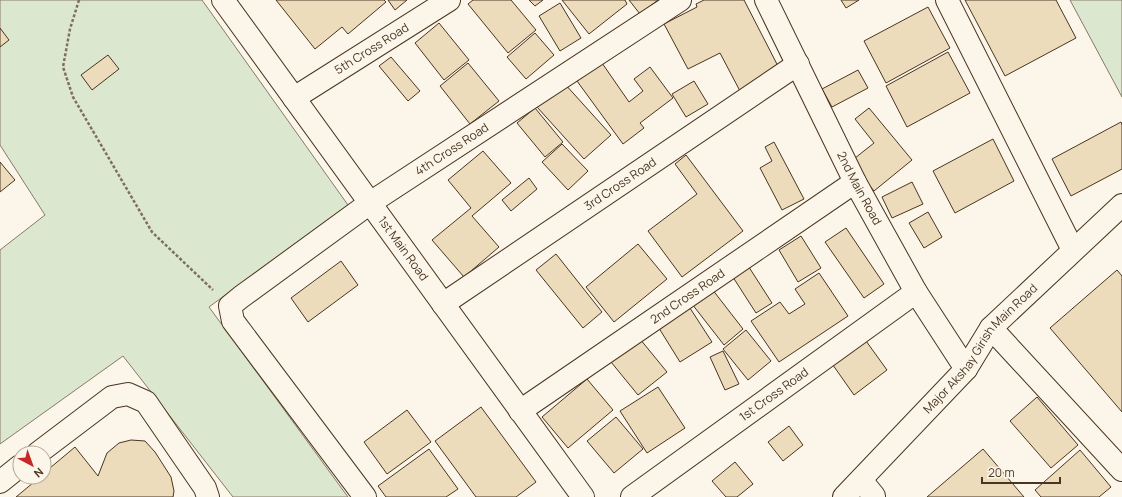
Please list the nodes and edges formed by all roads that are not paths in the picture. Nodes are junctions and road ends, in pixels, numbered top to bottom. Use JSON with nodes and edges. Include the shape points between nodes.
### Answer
{"nodes":[{"id":1,"x":223,"y":0,"type":"edge"},
{"id":2,"x":449,"y":0,"type":"edge"},
{"id":3,"x":680,"y":0,"type":"edge"},
{"id":4,"x":766,"y":0,"type":"edge"},
{"id":5,"x":947,"y":0,"type":"edge"},
{"id":6,"x":798,"y":64,"type":"junction"},
{"id":7,"x":294,"y":98,"type":"junction"},
{"id":8,"x":855,"y":182,"type":"junction"},
{"id":9,"x":370,"y":203,"type":"junction"},
{"id":10,"x":1122,"y":205,"type":"edge"},
{"id":11,"x":1073,"y":250,"type":"junction"},
{"id":12,"x":916,"y":292,"type":"junction"},
{"id":13,"x":443,"y":304,"type":"junction"},
{"id":14,"x":991,"y":328,"type":"junction"},
{"id":15,"x":966,"y":368,"type":"junction"},
{"id":16,"x":520,"y":410,"type":"junction"},
{"id":17,"x":49,"y":445,"type":"edge"},
{"id":18,"x":1122,"y":470,"type":"edge"},
{"id":19,"x":12,"y":472,"type":"edge"},
{"id":20,"x":0,"y":482,"type":"edge"},
{"id":21,"x":868,"y":488,"type":"edge"},
{"id":22,"x":208,"y":497,"type":"edge"},
{"id":23,"x":365,"y":497,"type":"edge"},
{"id":24,"x":583,"y":497,"type":"edge"},
{"id":25,"x":632,"y":497,"type":"edge"},
{"id":26,"x":844,"y":497,"type":"edge"}],
"edges":[{"from":1,"to":7,"type":"street","name":"1st Main Road"},
{"from":2,"to":7,"type":"street","name":"5th Cross Road"},
{"from":3,"to":9,"type":"street","name":"4th Cross Road"},
{"from":4,"to":6,"type":"street","name":"2nd Main Road"},
{"from":5,"to":11,"type":"street"},
{"from":6,"to":8,"type":"street","name":"2nd Main Road"},
{"from":6,"to":13,"type":"street","name":"3rd Cross Road"},
{"from":7,"to":9,"type":"street","name":"1st Main Road"},
{"from":8,"to":12,"type":"street","name":"2nd Main Road"},
{"from":8,"to":16,"type":"street","name":"2nd Cross Road"},
{"from":9,"to":13,"type":"street","name":"1st Main Road"},
{"from":9,"to":23,"type":"street","name":"4th Cross Road","via":[[230,306],[233,321]]},
{"from":10,"to":11,"type":"street","name":"Major Akshay Girish Main Road"},
{"from":11,"to":14,"type":"street","name":"Major Akshay Girish Main Road"},
{"from":12,"to":15,"type":"street","name":"2nd Main Road"},
{"from":12,"to":25,"type":"street","name":"1st Cross Road"},
{"from":13,"to":16,"type":"street","name":"1st Main Road"},
{"from":14,"to":15,"type":"street","name":"Major Akshay Girish Main Road"},
{"from":14,"to":18,"type":"street"},
{"from":15,"to":21,"type":"street","name":"Major Akshay Girish Main Road"},
{"from":16,"to":24,"type":"street","name":"1st Main Road"},
{"from":17,"to":22,"type":"street","via":[[112,397],[128,394],[146,402],[205,488]]},
{"from":19,"to":20,"type":"street"},
{"from":21,"to":26,"type":"street","name":"Major Akshay Girish Main Road"}]}
